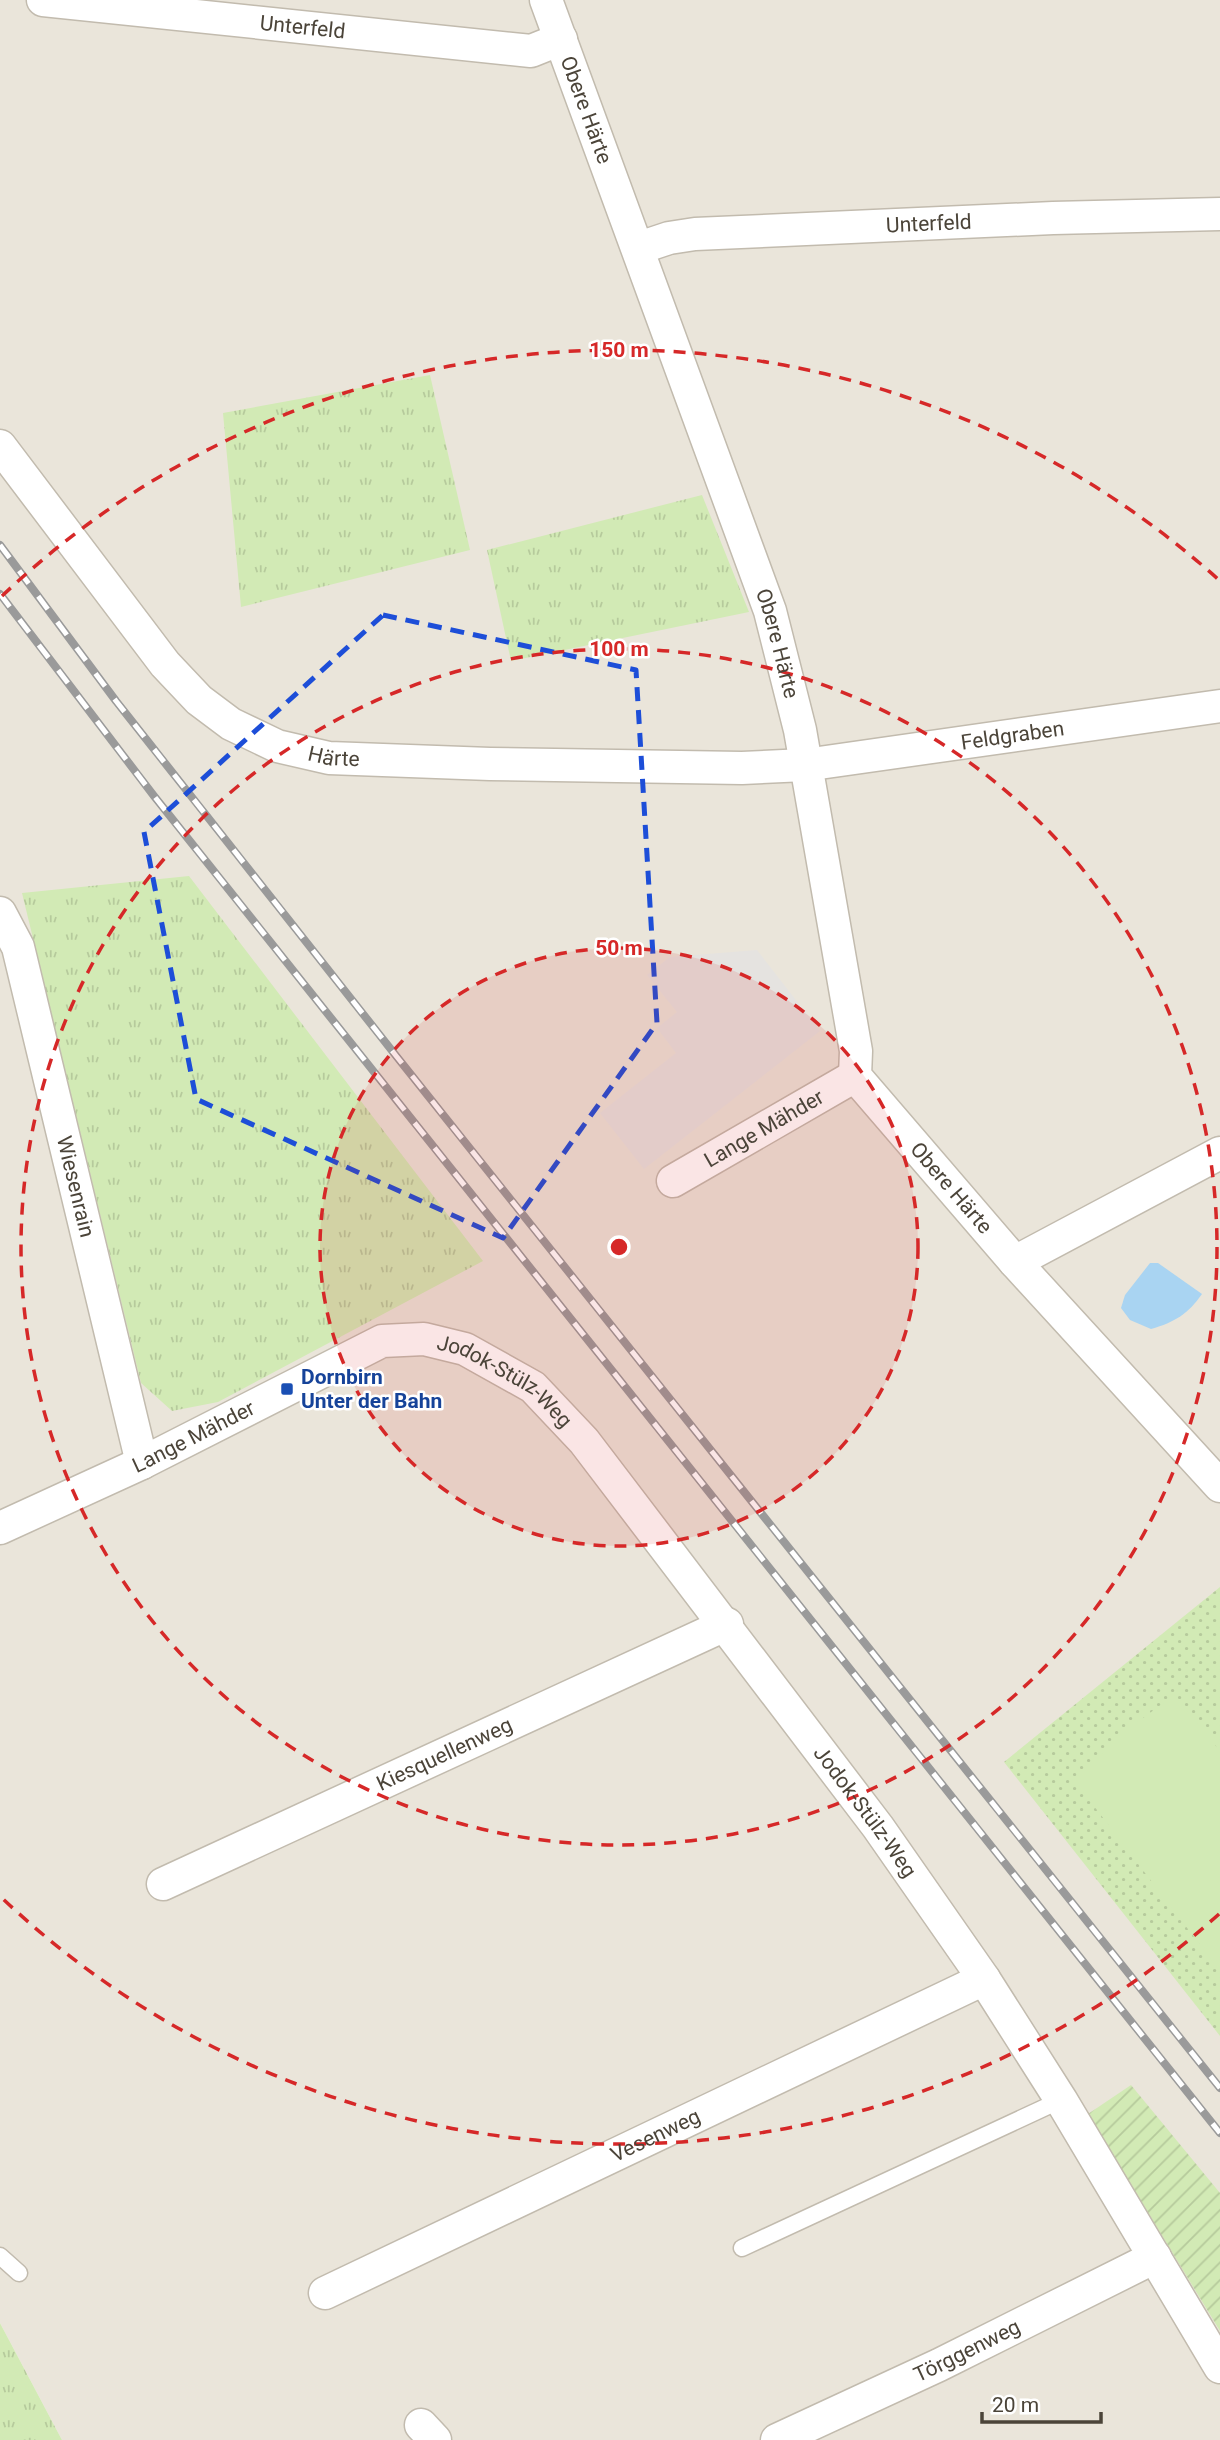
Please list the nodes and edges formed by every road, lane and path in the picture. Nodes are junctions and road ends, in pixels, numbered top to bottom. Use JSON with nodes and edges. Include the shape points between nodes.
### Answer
{"nodes":[{"id":1,"x":43,"y":0,"type":"edge"},
{"id":2,"x":546,"y":0,"type":"edge"},
{"id":3,"x":561,"y":39,"type":"junction"},
{"id":4,"x":1220,"y":214,"type":"edge"},
{"id":5,"x":639,"y":248,"type":"junction"},
{"id":6,"x":0,"y":446,"type":"edge"},
{"id":7,"x":1220,"y":706,"type":"edge"},
{"id":8,"x":805,"y":765,"type":"junction"},
{"id":9,"x":0,"y":913,"type":"edge"},
{"id":10,"x":855,"y":1076,"type":"junction"},
{"id":11,"x":1220,"y":1153,"type":"edge"},
{"id":12,"x":673,"y":1181,"type":"dead end"},
{"id":13,"x":1014,"y":1262,"type":"junction"},
{"id":14,"x":424,"y":1339,"type":"joint"},
{"id":15,"x":142,"y":1463,"type":"junction"},
{"id":16,"x":1220,"y":1486,"type":"edge"},
{"id":17,"x":0,"y":1528,"type":"edge"},
{"id":18,"x":727,"y":1624,"type":"junction"},
{"id":19,"x":163,"y":1884,"type":"dead end"},
{"id":20,"x":984,"y":1979,"type":"junction"},
{"id":21,"x":1061,"y":2100,"type":"junction"},
{"id":22,"x":742,"y":2248,"type":"dead end"},
{"id":23,"x":0,"y":2256,"type":"edge"},
{"id":24,"x":1155,"y":2257,"type":"junction"},
{"id":25,"x":19,"y":2273,"type":"dead end"},
{"id":26,"x":325,"y":2293,"type":"dead end"},
{"id":27,"x":1220,"y":2367,"type":"edge"},
{"id":28,"x":777,"y":2440,"type":"edge"}],
"edges":[{"from":1,"to":3,"type":"street","name":"Unterfeld","via":[[531,51]]},
{"from":2,"to":3,"type":"street","name":"Obere Härte"},
{"from":3,"to":5,"type":"street","name":"Obere Härte"},
{"from":4,"to":5,"type":"street","name":"Unterfeld","via":[[695,234]]},
{"from":5,"to":8,"type":"street","name":"Obere Härte","via":[[770,611]]},
{"from":6,"to":8,"type":"street","name":"Härte","via":[[165,664],[199,700],[231,724],[277,746],[329,758],[479,764]]},
{"from":7,"to":8,"type":"street","name":"Feldgraben"},
{"from":8,"to":10,"type":"street","name":"Obere Härte","via":[[856,1051]]},
{"from":9,"to":15,"type":"street","name":"Wiesenrain","via":[[18,947]]},
{"from":10,"to":12,"type":"street","name":"Lange Mähder"},
{"from":10,"to":13,"type":"street","name":"Obere Härte"},
{"from":11,"to":13,"type":"street"},
{"from":13,"to":16,"type":"street","name":"Obere Härte"},
{"from":14,"to":15,"type":"street","name":"Lange Mähder","via":[[382,1341]]},
{"from":14,"to":18,"type":"street","name":"Jodok-Stülz-Weg","via":[[465,1349],[533,1387],[584,1441]]},
{"from":15,"to":17,"type":"street","name":"Lange Mähder"},
{"from":18,"to":19,"type":"street","name":"Kiesquellenweg"},
{"from":18,"to":20,"type":"street","name":"Jodok-Stülz-Weg"},
{"from":20,"to":21,"type":"street","name":"Jodok-Stülz-Weg"},
{"from":20,"to":26,"type":"street","name":"Vesenweg"},
{"from":21,"to":22,"type":"lane"},
{"from":21,"to":24,"type":"street","name":"Jodok-Stülz-Weg"},
{"from":23,"to":25,"type":"lane"},
{"from":24,"to":27,"type":"street","name":"Jodok-Stülz-Weg"},
{"from":24,"to":28,"type":"street","name":"Törggenweg"}]}
